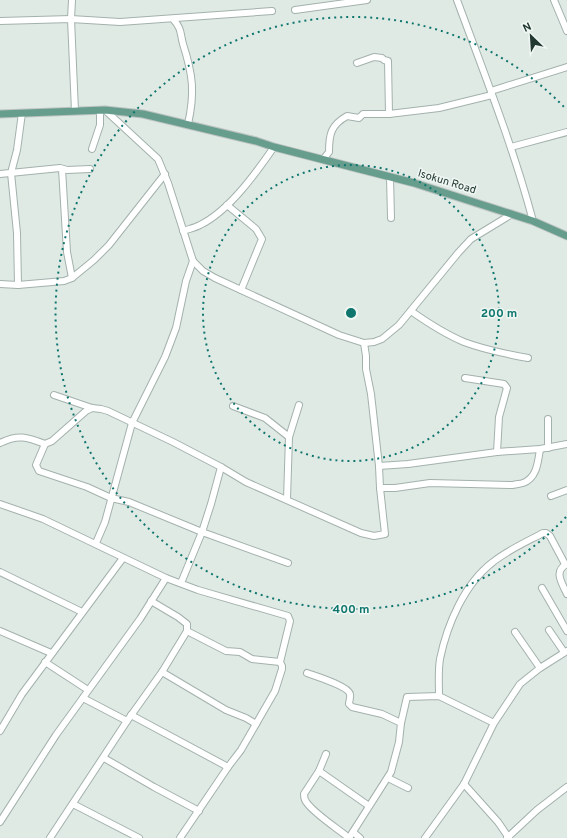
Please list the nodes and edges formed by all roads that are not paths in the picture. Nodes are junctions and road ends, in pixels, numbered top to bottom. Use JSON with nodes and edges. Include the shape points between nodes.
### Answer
{"nodes":[{"id":1,"x":72,"y":0,"type":"edge"},
{"id":2,"x":367,"y":0,"type":"edge"},
{"id":3,"x":457,"y":0,"type":"edge"},
{"id":4,"x":554,"y":0,"type":"edge"},
{"id":5,"x":295,"y":10,"type":"dead end"},
{"id":6,"x":272,"y":11,"type":"dead end"},
{"id":7,"x":182,"y":18,"type":"junction"},
{"id":8,"x":71,"y":19,"type":"junction"},
{"id":9,"x":173,"y":19,"type":"junction"},
{"id":10,"x":0,"y":21,"type":"edge"},
{"id":11,"x":179,"y":26,"type":"junction"},
{"id":12,"x":567,"y":31,"type":"edge"},
{"id":13,"x":357,"y":63,"type":"dead end"},
{"id":14,"x":567,"y":67,"type":"edge"},
{"id":15,"x":491,"y":93,"type":"junction"},
{"id":16,"x":103,"y":110,"type":"junction"},
{"id":17,"x":75,"y":111,"type":"junction"},
{"id":18,"x":22,"y":113,"type":"junction"},
{"id":19,"x":0,"y":114,"type":"edge"},
{"id":20,"x":389,"y":114,"type":"junction"},
{"id":21,"x":188,"y":124,"type":"junction"},
{"id":22,"x":567,"y":132,"type":"edge"},
{"id":23,"x":274,"y":147,"type":"junction"},
{"id":24,"x":511,"y":147,"type":"junction"},
{"id":25,"x":92,"y":149,"type":"dead end"},
{"id":26,"x":325,"y":160,"type":"junction"},
{"id":27,"x":62,"y":169,"type":"junction"},
{"id":28,"x":90,"y":169,"type":"dead end"},
{"id":29,"x":12,"y":173,"type":"junction"},
{"id":30,"x":0,"y":174,"type":"edge"},
{"id":31,"x":165,"y":174,"type":"junction"},
{"id":32,"x":390,"y":177,"type":"junction"},
{"id":33,"x":227,"y":205,"type":"junction"},
{"id":34,"x":512,"y":214,"type":"junction"},
{"id":35,"x":391,"y":218,"type":"dead end"},
{"id":36,"x":533,"y":221,"type":"junction"},
{"id":37,"x":183,"y":231,"type":"junction"},
{"id":38,"x":567,"y":236,"type":"edge"},
{"id":39,"x":193,"y":261,"type":"junction"},
{"id":40,"x":72,"y":278,"type":"junction"},
{"id":41,"x":0,"y":284,"type":"edge"},
{"id":42,"x":18,"y":285,"type":"junction"},
{"id":43,"x":241,"y":290,"type":"junction"},
{"id":44,"x":411,"y":311,"type":"junction"},
{"id":45,"x":364,"y":344,"type":"junction"},
{"id":46,"x":528,"y":358,"type":"dead end"},
{"id":47,"x":465,"y":378,"type":"dead end"},
{"id":48,"x":54,"y":395,"type":"dead end"},
{"id":49,"x":299,"y":405,"type":"dead end"},
{"id":50,"x":233,"y":406,"type":"dead end"},
{"id":51,"x":92,"y":408,"type":"junction"},
{"id":52,"x":548,"y":419,"type":"dead end"},
{"id":53,"x":132,"y":423,"type":"junction"},
{"id":54,"x":289,"y":437,"type":"junction"},
{"id":55,"x":0,"y":443,"type":"edge"},
{"id":56,"x":45,"y":444,"type":"junction"},
{"id":57,"x":567,"y":444,"type":"edge"},
{"id":58,"x":548,"y":448,"type":"junction"},
{"id":59,"x":540,"y":449,"type":"junction"},
{"id":60,"x":497,"y":452,"type":"junction"},
{"id":61,"x":379,"y":466,"type":"junction"},
{"id":62,"x":220,"y":467,"type":"junction"},
{"id":63,"x":380,"y":488,"type":"junction"},
{"id":64,"x":567,"y":490,"type":"edge"},
{"id":65,"x":551,"y":496,"type":"dead end"},
{"id":66,"x":111,"y":498,"type":"junction"},
{"id":67,"x":287,"y":499,"type":"junction"},
{"id":68,"x":0,"y":504,"type":"edge"},
{"id":69,"x":202,"y":532,"type":"junction"},
{"id":70,"x":96,"y":544,"type":"junction"},
{"id":71,"x":123,"y":558,"type":"junction"},
{"id":72,"x":288,"y":563,"type":"dead end"},
{"id":73,"x":566,"y":564,"type":"edge"},
{"id":74,"x":0,"y":572,"type":"edge"},
{"id":75,"x":166,"y":578,"type":"junction"},
{"id":76,"x":181,"y":583,"type":"junction"},
{"id":77,"x":542,"y":588,"type":"dead end"},
{"id":78,"x":567,"y":594,"type":"edge"},
{"id":79,"x":151,"y":601,"type":"junction"},
{"id":80,"x":82,"y":612,"type":"junction"},
{"id":81,"x":549,"y":630,"type":"dead end"},
{"id":82,"x":0,"y":631,"type":"edge"},
{"id":83,"x":187,"y":631,"type":"junction"},
{"id":84,"x":567,"y":631,"type":"edge"},
{"id":85,"x":515,"y":632,"type":"dead end"},
{"id":86,"x":566,"y":652,"type":"edge"},
{"id":87,"x":51,"y":653,"type":"junction"},
{"id":88,"x":45,"y":662,"type":"junction"},
{"id":89,"x":280,"y":662,"type":"junction"},
{"id":90,"x":540,"y":668,"type":"junction"},
{"id":91,"x":162,"y":672,"type":"junction"},
{"id":92,"x":307,"y":673,"type":"dead end"},
{"id":93,"x":88,"y":690,"type":"junction"},
{"id":94,"x":439,"y":696,"type":"junction"},
{"id":95,"x":83,"y":698,"type":"junction"},
{"id":96,"x":131,"y":715,"type":"junction"},
{"id":97,"x":127,"y":721,"type":"junction"},
{"id":98,"x":401,"y":722,"type":"junction"},
{"id":99,"x":494,"y":723,"type":"junction"},
{"id":100,"x":256,"y":724,"type":"junction"},
{"id":101,"x":0,"y":731,"type":"edge"},
{"id":102,"x":326,"y":754,"type":"dead end"},
{"id":103,"x":104,"y":758,"type":"junction"},
{"id":104,"x":228,"y":767,"type":"junction"},
{"id":105,"x":319,"y":771,"type":"junction"},
{"id":106,"x":388,"y":778,"type":"junction"},
{"id":107,"x":464,"y":784,"type":"junction"},
{"id":108,"x":567,"y":787,"type":"edge"},
{"id":109,"x":408,"y":788,"type":"dead end"},
{"id":110,"x":73,"y":804,"type":"junction"},
{"id":111,"x":369,"y":806,"type":"junction"},
{"id":112,"x":199,"y":811,"type":"junction"},
{"id":113,"x":0,"y":822,"type":"edge"},
{"id":114,"x":128,"y":836,"type":"edge"},
{"id":115,"x":350,"y":836,"type":"edge"},
{"id":116,"x":50,"y":838,"type":"edge"},
{"id":117,"x":139,"y":838,"type":"edge"},
{"id":118,"x":180,"y":838,"type":"edge"},
{"id":119,"x":360,"y":838,"type":"edge"},
{"id":120,"x":425,"y":838,"type":"edge"},
{"id":121,"x":508,"y":838,"type":"edge"}],
"edges":[{"from":1,"to":8,"type":"street"},
{"from":2,"to":5,"type":"street"},
{"from":3,"to":15,"type":"street"},
{"from":4,"to":12,"type":"street"},
{"from":6,"to":7,"type":"street"},
{"from":7,"to":9,"type":"street"},
{"from":7,"to":11,"type":"street"},
{"from":8,"to":9,"type":"street","via":[[120,22]]},
{"from":8,"to":10,"type":"street"},
{"from":8,"to":17,"type":"street"},
{"from":9,"to":11,"type":"street"},
{"from":11,"to":21,"type":"street","via":[[191,72],[192,107]]},
{"from":13,"to":20,"type":"street","via":[[374,57],[388,61]]},
{"from":14,"to":15,"type":"street"},
{"from":15,"to":20,"type":"street","via":[[439,108]]},
{"from":15,"to":24,"type":"street"},
{"from":16,"to":17,"type":"main road","name":"Isokun Road"},
{"from":16,"to":21,"type":"main road","name":"Isokun Road","via":[[143,114]]},
{"from":16,"to":25,"type":"street"},
{"from":16,"to":31,"type":"street","via":[[158,159]]},
{"from":17,"to":18,"type":"main road","name":"Isokun Road"},
{"from":18,"to":19,"type":"main road","name":"Isokun Road"},
{"from":18,"to":29,"type":"street"},
{"from":20,"to":26,"type":"street","via":[[363,114],[359,118],[344,118],[332,130],[328,140],[329,152]]},
{"from":21,"to":23,"type":"main road","name":"Isokun Road"},
{"from":22,"to":24,"type":"street"},
{"from":23,"to":26,"type":"main road","name":"Isokun Road"},
{"from":23,"to":33,"type":"street","via":[[257,172]]},
{"from":24,"to":36,"type":"street"},
{"from":26,"to":32,"type":"main road","name":"Isokun Road"},
{"from":27,"to":28,"type":"street"},
{"from":27,"to":29,"type":"street"},
{"from":27,"to":40,"type":"street","via":[[67,252]]},
{"from":29,"to":30,"type":"street"},
{"from":29,"to":42,"type":"street"},
{"from":31,"to":37,"type":"street"},
{"from":31,"to":40,"type":"street","via":[[108,245]]},
{"from":32,"to":34,"type":"main road","name":"Isokun Road"},
{"from":32,"to":35,"type":"street"},
{"from":33,"to":37,"type":"street","via":[[199,226]]},
{"from":33,"to":43,"type":"street","via":[[256,229],[262,239]]},
{"from":34,"to":36,"type":"main road","name":"Isokun Road"},
{"from":34,"to":44,"type":"street","via":[[471,239]]},
{"from":36,"to":38,"type":"main road","name":"Isokun Road"},
{"from":37,"to":39,"type":"street"},
{"from":39,"to":43,"type":"street","via":[[215,278]]},
{"from":39,"to":53,"type":"street","via":[[176,328]]},
{"from":40,"to":42,"type":"street"},
{"from":41,"to":42,"type":"street"},
{"from":43,"to":45,"type":"street","via":[[339,336]]},
{"from":44,"to":45,"type":"street","via":[[382,339]]},
{"from":44,"to":46,"type":"street","via":[[429,324],[464,342]]},
{"from":45,"to":61,"type":"street"},
{"from":47,"to":60,"type":"street","via":[[504,384],[507,388],[499,417]]},
{"from":48,"to":51,"type":"street"},
{"from":49,"to":54,"type":"street"},
{"from":50,"to":54,"type":"street","via":[[265,418]]},
{"from":51,"to":53,"type":"street","via":[[101,409]]},
{"from":51,"to":56,"type":"street"},
{"from":52,"to":58,"type":"street"},
{"from":53,"to":62,"type":"street"},
{"from":53,"to":66,"type":"street"},
{"from":54,"to":67,"type":"street"},
{"from":55,"to":56,"type":"street","via":[[23,437]]},
{"from":56,"to":66,"type":"street","via":[[36,465],[39,471]]},
{"from":57,"to":58,"type":"street"},
{"from":58,"to":59,"type":"street"},
{"from":59,"to":60,"type":"street"},
{"from":59,"to":63,"type":"street","via":[[537,468],[523,483],[430,483]]},
{"from":60,"to":61,"type":"street"},
{"from":61,"to":63,"type":"street"},
{"from":62,"to":67,"type":"street","via":[[246,482]]},
{"from":62,"to":69,"type":"street"},
{"from":63,"to":67,"type":"street","via":[[385,534],[374,536],[361,533]]},
{"from":64,"to":65,"type":"street"},
{"from":66,"to":69,"type":"street","via":[[129,502]]},
{"from":66,"to":70,"type":"street"},
{"from":68,"to":70,"type":"street","via":[[43,519]]},
{"from":69,"to":72,"type":"street"},
{"from":69,"to":76,"type":"street"},
{"from":70,"to":71,"type":"street"},
{"from":71,"to":75,"type":"street"},
{"from":71,"to":80,"type":"street"},
{"from":73,"to":78,"type":"street","via":[[561,567],[560,574]]},
{"from":73,"to":94,"type":"street","via":[[546,533],[491,563],[463,599],[448,632],[440,661]]},
{"from":74,"to":80,"type":"street"},
{"from":75,"to":76,"type":"street"},
{"from":75,"to":79,"type":"street"},
{"from":76,"to":89,"type":"street","via":[[288,616],[290,622]]},
{"from":77,"to":84,"type":"street"},
{"from":79,"to":83,"type":"street","via":[[187,624]]},
{"from":79,"to":93,"type":"street","via":[[128,637]]},
{"from":80,"to":87,"type":"street"},
{"from":81,"to":86,"type":"street"},
{"from":82,"to":87,"type":"street"},
{"from":83,"to":89,"type":"street","via":[[226,652],[240,652],[252,659]]},
{"from":83,"to":91,"type":"street"},
{"from":85,"to":90,"type":"street"},
{"from":86,"to":90,"type":"street"},
{"from":87,"to":88,"type":"street"},
{"from":88,"to":93,"type":"street"},
{"from":88,"to":101,"type":"street"},
{"from":89,"to":100,"type":"street","via":[[282,669],[275,690]]},
{"from":90,"to":99,"type":"street","via":[[520,684]]},
{"from":91,"to":96,"type":"street"},
{"from":91,"to":100,"type":"street","via":[[226,710]]},
{"from":92,"to":98,"type":"street","via":[[336,683],[348,691],[349,704],[352,707],[382,714]]},
{"from":93,"to":95,"type":"street"},
{"from":94,"to":98,"type":"street","via":[[407,697]]},
{"from":94,"to":99,"type":"street"},
{"from":95,"to":97,"type":"street"},
{"from":95,"to":113,"type":"street"},
{"from":96,"to":97,"type":"street"},
{"from":96,"to":104,"type":"street"},
{"from":97,"to":103,"type":"street"},
{"from":98,"to":106,"type":"street","via":[[399,742]]},
{"from":99,"to":107,"type":"street"},
{"from":100,"to":104,"type":"street"},
{"from":102,"to":105,"type":"street"},
{"from":103,"to":110,"type":"street"},
{"from":103,"to":112,"type":"street"},
{"from":104,"to":112,"type":"street"},
{"from":105,"to":111,"type":"street"},
{"from":105,"to":115,"type":"street","via":[[304,794],[306,802]]},
{"from":106,"to":109,"type":"street"},
{"from":106,"to":111,"type":"street"},
{"from":107,"to":120,"type":"street"},
{"from":107,"to":121,"type":"street","via":[[498,822]]},
{"from":108,"to":121,"type":"street","via":[[537,810]]},
{"from":110,"to":114,"type":"street"},
{"from":110,"to":116,"type":"street"},
{"from":111,"to":115,"type":"street"},
{"from":112,"to":118,"type":"street"},
{"from":114,"to":117,"type":"street"},
{"from":115,"to":119,"type":"street"}]}
